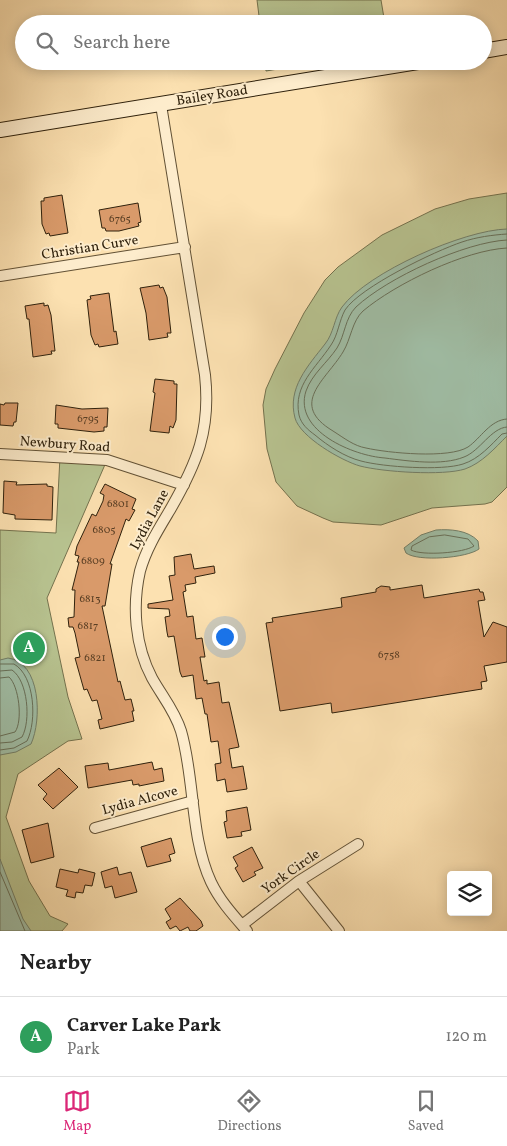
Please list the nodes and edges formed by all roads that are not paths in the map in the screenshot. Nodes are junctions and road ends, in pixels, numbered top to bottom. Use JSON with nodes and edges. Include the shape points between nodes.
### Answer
{"nodes":[{"id":1,"x":507,"y":47,"type":"edge"},
{"id":2,"x":492,"y":50,"type":"edge"},
{"id":3,"x":369,"y":70,"type":"edge"},
{"id":4,"x":162,"y":104,"type":"junction"},
{"id":5,"x":0,"y":130,"type":"edge"},
{"id":6,"x":185,"y":247,"type":"junction"},
{"id":7,"x":0,"y":276,"type":"edge"},
{"id":8,"x":0,"y":454,"type":"edge"},
{"id":9,"x":184,"y":485,"type":"junction"},
{"id":10,"x":193,"y":801,"type":"junction"},
{"id":11,"x":95,"y":828,"type":"dead end"},
{"id":12,"x":358,"y":844,"type":"dead end"},
{"id":13,"x":299,"y":881,"type":"junction"},
{"id":14,"x":244,"y":928,"type":"edge"},
{"id":15,"x":340,"y":931,"type":"edge"}],
"edges":[{"from":1,"to":2,"type":"main road"},
{"from":3,"to":4,"type":"main road","name":"Bailey Road"},
{"from":4,"to":5,"type":"main road","name":"Bailey Road"},
{"from":4,"to":6,"type":"street","name":"Lydia Lane"},
{"from":6,"to":7,"type":"street","name":"Christian Curve"},
{"from":6,"to":9,"type":"street","name":"Lydia Lane","via":[[208,408],[202,442]]},
{"from":8,"to":9,"type":"street","name":"Newbury Road","via":[[107,460]]},
{"from":9,"to":10,"type":"street","name":"Lydia Lane","via":[[147,552],[137,587],[136,611],[138,636],[146,663],[181,732]]},
{"from":10,"to":11,"type":"street","name":"Lydia Alcove"},
{"from":10,"to":14,"type":"street","name":"Lydia Lane","via":[[206,871],[217,893]]},
{"from":12,"to":13,"type":"street","name":"York Circle"},
{"from":13,"to":14,"type":"street","name":"York Circle"},
{"from":13,"to":15,"type":"street"}]}
